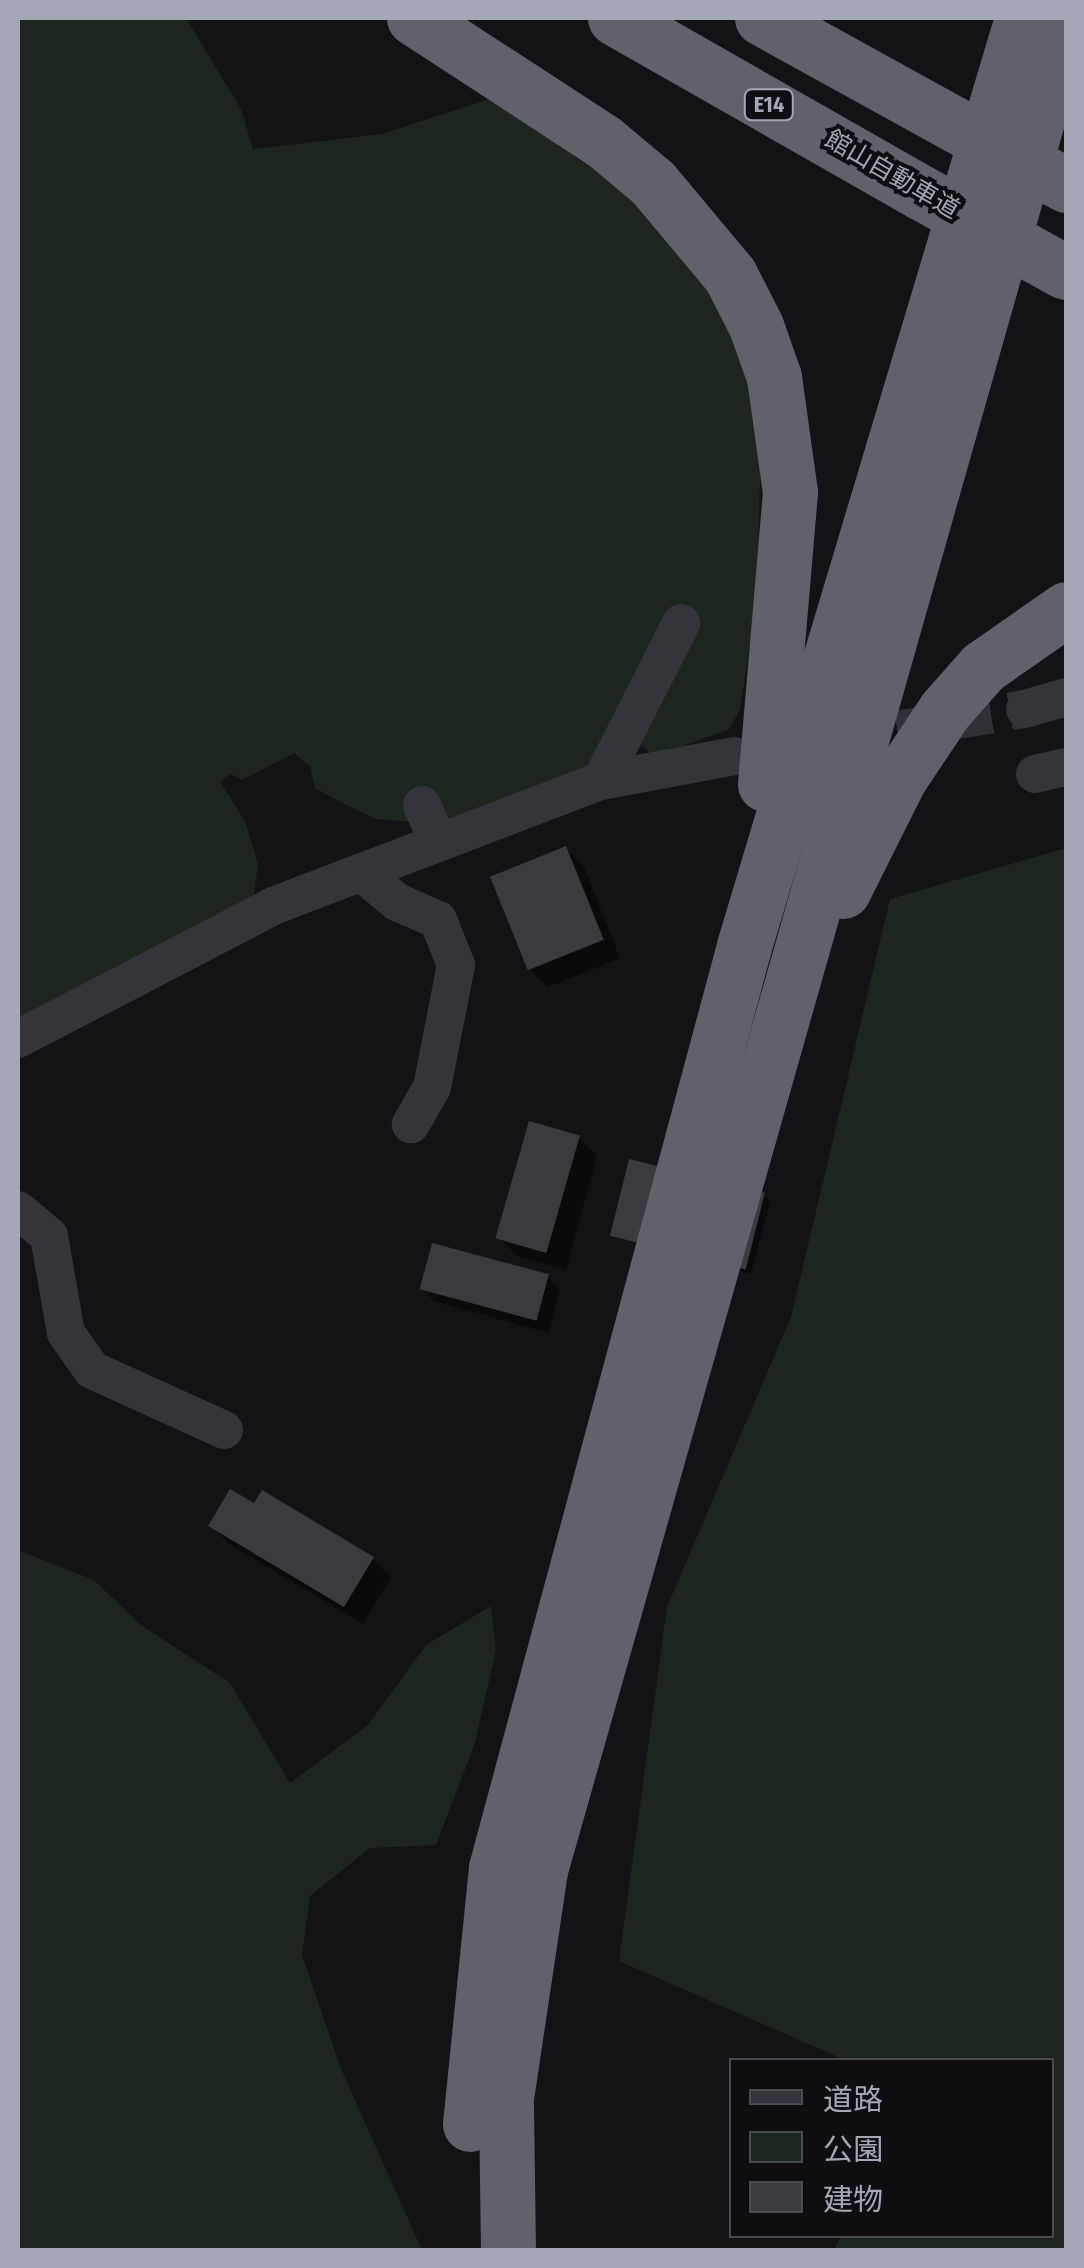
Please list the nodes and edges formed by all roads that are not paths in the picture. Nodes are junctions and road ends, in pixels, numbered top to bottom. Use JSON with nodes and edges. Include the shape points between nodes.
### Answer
{"nodes":[{"id":1,"x":414,"y":18,"type":"edge"},
{"id":2,"x":615,"y":18,"type":"edge"},
{"id":3,"x":1022,"y":18,"type":"edge"},
{"id":4,"x":1066,"y":18,"type":"edge"},
{"id":5,"x":772,"y":21,"type":"edge"},
{"id":6,"x":1066,"y":185,"type":"edge"},
{"id":7,"x":1066,"y":272,"type":"edge"},
{"id":8,"x":1066,"y":609,"type":"edge"},
{"id":9,"x":681,"y":624,"type":"dead end"},
{"id":10,"x":1066,"y":696,"type":"edge"},
{"id":11,"x":1025,"y":709,"type":"tunnel mouth"},
{"id":12,"x":735,"y":756,"type":"dead end"},
{"id":13,"x":600,"y":781,"type":"junction"},
{"id":14,"x":422,"y":805,"type":"dead end"},
{"id":15,"x":438,"y":841,"type":"junction"},
{"id":16,"x":362,"y":873,"type":"junction"},
{"id":17,"x":744,"y":946,"type":"junction"},
{"id":18,"x":796,"y":966,"type":"junction"},
{"id":19,"x":18,"y":1039,"type":"edge"},
{"id":20,"x":411,"y":1124,"type":"dead end"},
{"id":21,"x":18,"y":1210,"type":"edge"},
{"id":22,"x":224,"y":1430,"type":"dead end"},
{"id":23,"x":473,"y":2250,"type":"edge"},
{"id":24,"x":508,"y":2250,"type":"edge"}],
"edges":[{"from":1,"to":17,"type":"highway","via":[[552,104],[653,183],[730,276],[774,377],[790,492],[777,692]]},
{"from":2,"to":7,"type":"highway","name":"館山自動車道","number":"E14","bridge":true},
{"from":3,"to":17,"type":"highway"},
{"from":4,"to":18,"type":"highway"},
{"from":5,"to":6,"type":"highway","bridge":true},
{"from":8,"to":18,"type":"highway","via":[[983,667],[945,710]]},
{"from":9,"to":13,"type":"street"},
{"from":10,"to":11,"type":"street"},
{"from":12,"to":13,"type":"street"},
{"from":13,"to":15,"type":"street"},
{"from":14,"to":15,"type":"street"},
{"from":15,"to":16,"type":"street"},
{"from":16,"to":19,"type":"street","via":[[273,906]]},
{"from":16,"to":20,"type":"street","via":[[397,902],[438,920],[456,965],[432,1087]]},
{"from":17,"to":23,"type":"highway","via":[[496,1868],[469,2095]]},
{"from":18,"to":24,"type":"highway","via":[[540,1870],[506,2098]]},
{"from":21,"to":22,"type":"street","via":[[49,1236],[66,1333],[92,1370]]}]}
